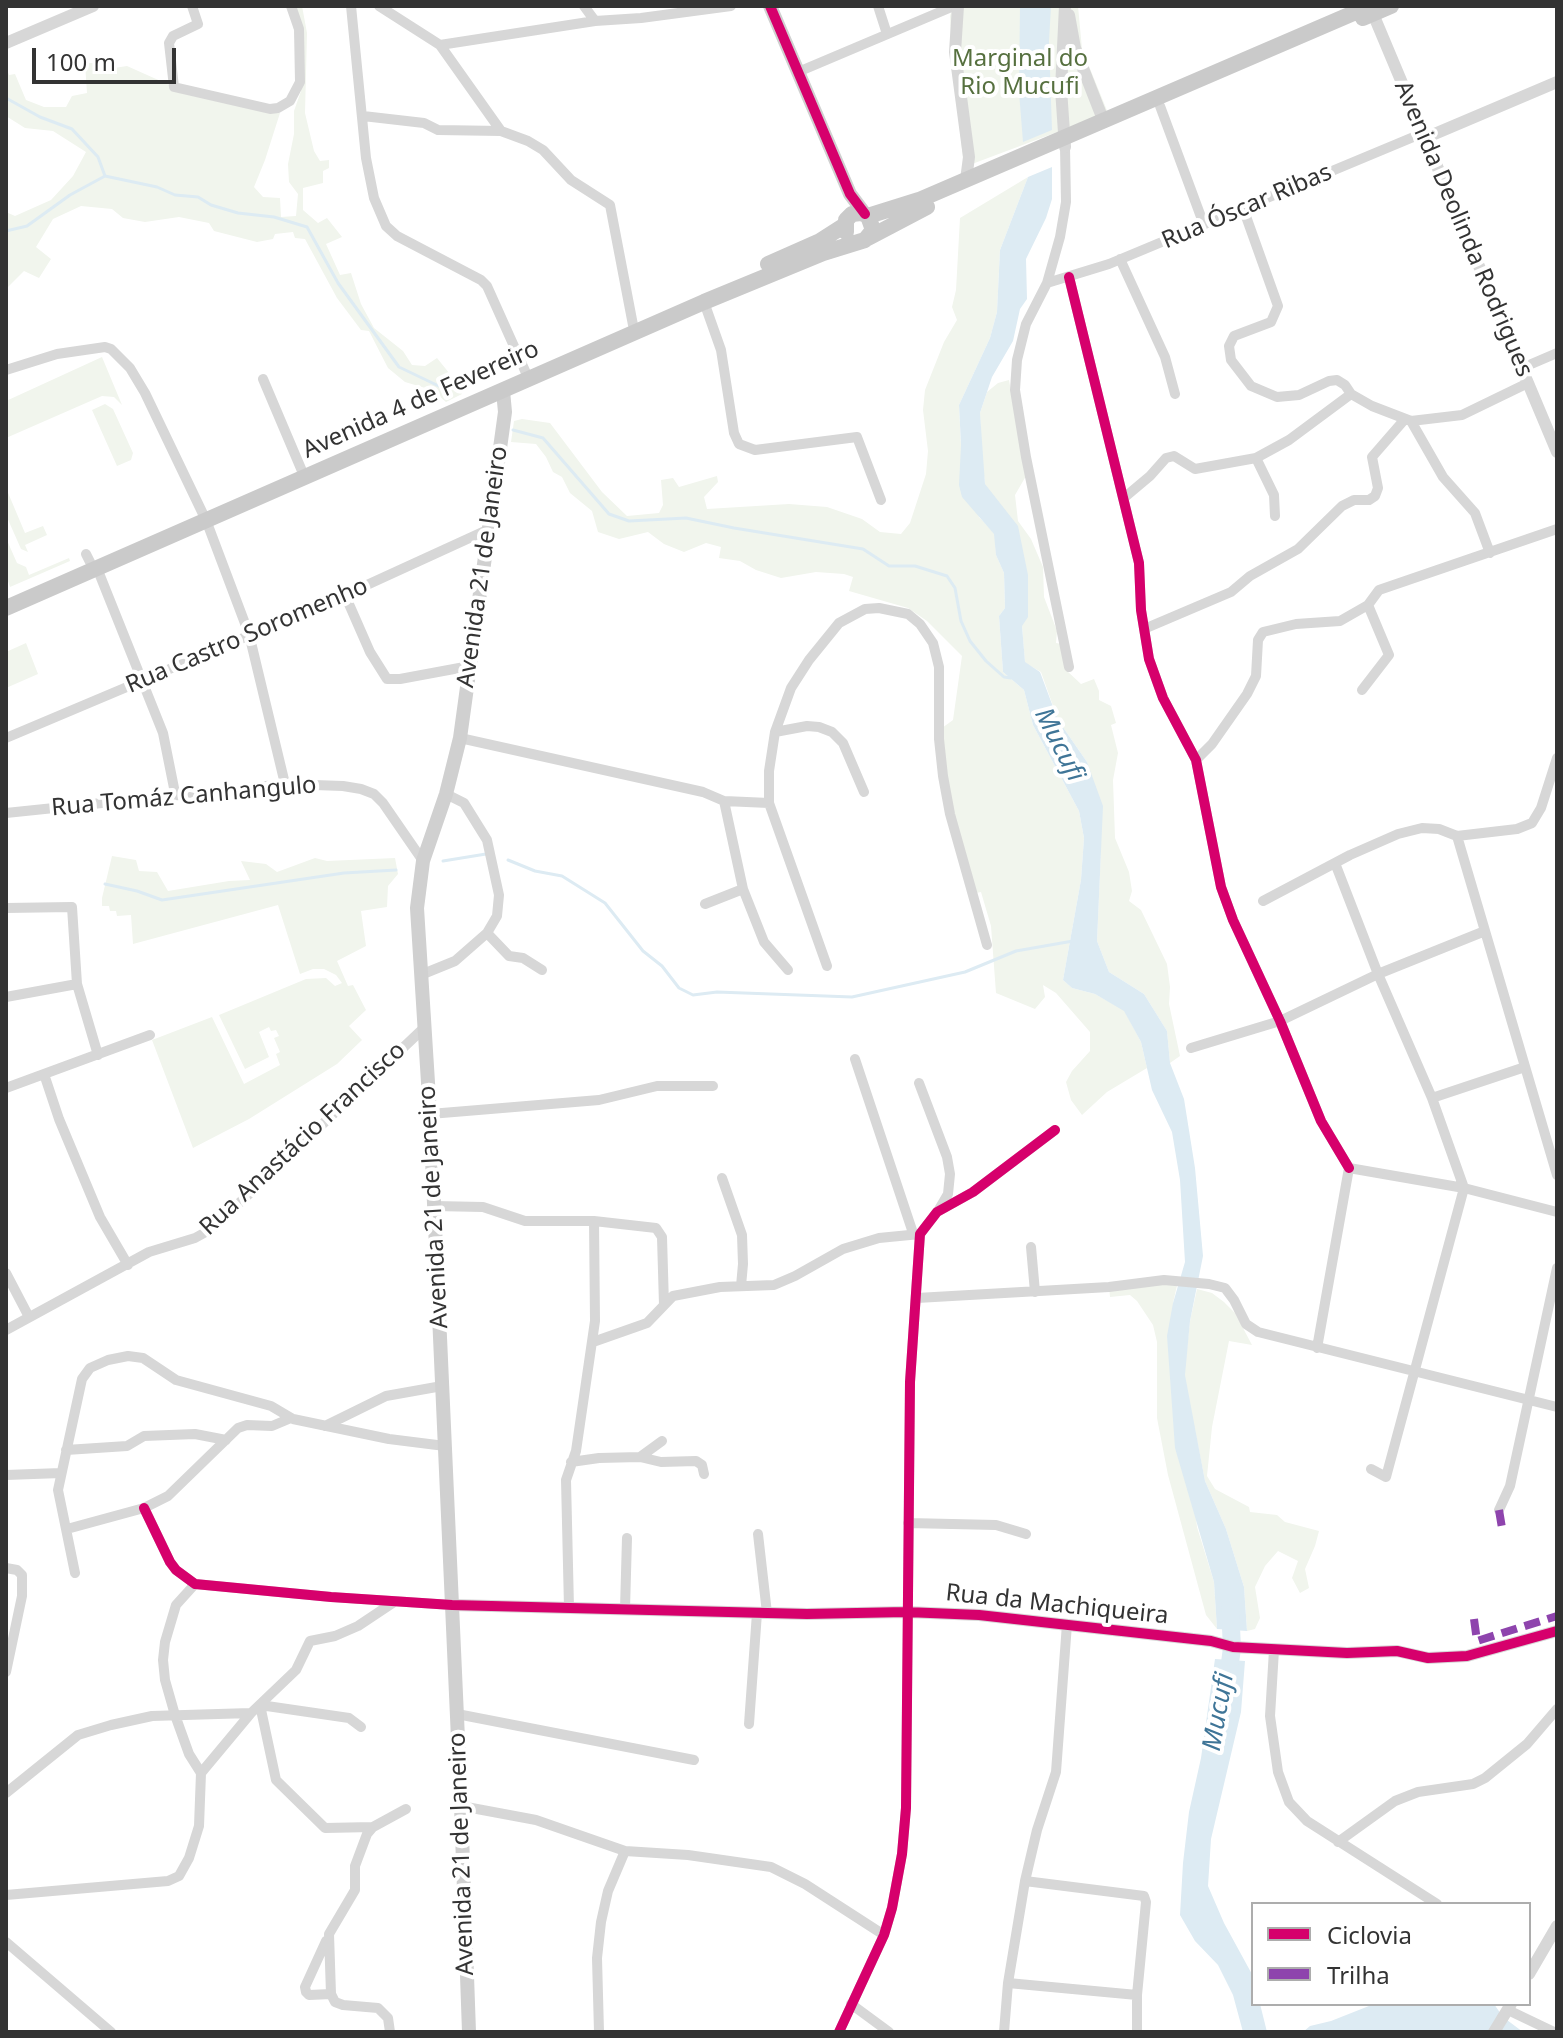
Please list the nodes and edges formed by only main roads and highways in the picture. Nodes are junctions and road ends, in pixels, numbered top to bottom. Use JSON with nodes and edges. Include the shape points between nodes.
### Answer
{"nodes":[{"id":1,"x":770,"y":6,"type":"edge"},
{"id":2,"x":1391,"y":6,"type":"edge"},
{"id":3,"x":1371,"y":8,"type":"edge"},
{"id":4,"x":1062,"y":144,"type":"junction"},
{"id":5,"x":1021,"y":161,"type":"junction"},
{"id":6,"x":850,"y":194,"type":"junction"},
{"id":7,"x":867,"y":215,"type":"junction"},
{"id":8,"x":846,"y":222,"type":"junction"},
{"id":9,"x":863,"y":240,"type":"junction"},
{"id":10,"x":503,"y":391,"type":"junction"},
{"id":11,"x":205,"y":517,"type":"junction"},
{"id":12,"x":7,"y":600,"type":"edge"},
{"id":13,"x":469,"y":2032,"type":"edge"}],
"edges":[{"from":1,"to":6,"type":"main road"},
{"from":2,"to":3,"type":"main road","name":"Avenida 4 de Fevereiro"},
{"from":3,"to":4,"type":"main road","name":"Avenida 4 de Fevereiro"},
{"from":3,"to":4,"type":"main road","name":"Avenida 4 de Fevereiro","via":[[1160,106]]},
{"from":4,"to":5,"type":"main road","name":"Avenida 4 de Fevereiro"},
{"from":5,"to":7,"type":"main road","name":"Avenida 4 de Fevereiro"},
{"from":5,"to":9,"type":"main road","name":"Avenida 4 de Fevereiro"},
{"from":6,"to":7,"type":"main road"},
{"from":6,"to":8,"type":"main road"},
{"from":7,"to":8,"type":"main road","name":"Avenida 4 de Fevereiro","via":[[852,214]]},
{"from":7,"to":9,"type":"main road","via":[[873,230]]},
{"from":8,"to":9,"type":"main road","via":[[850,238]]},
{"from":8,"to":11,"type":"main road","name":"Avenida 4 de Fevereiro","via":[[820,241]]},
{"from":9,"to":10,"type":"main road","name":"Avenida 4 de Fevereiro","via":[[704,302]]},
{"from":10,"to":11,"type":"main road","name":"Avenida 4 de Fevereiro"},
{"from":10,"to":13,"type":"main road","name":"Avenida 21 de Janeiro","via":[[505,412],[460,738],[423,861],[417,908]]},
{"from":11,"to":12,"type":"main road","name":"Avenida 4 de Fevereiro"}]}
